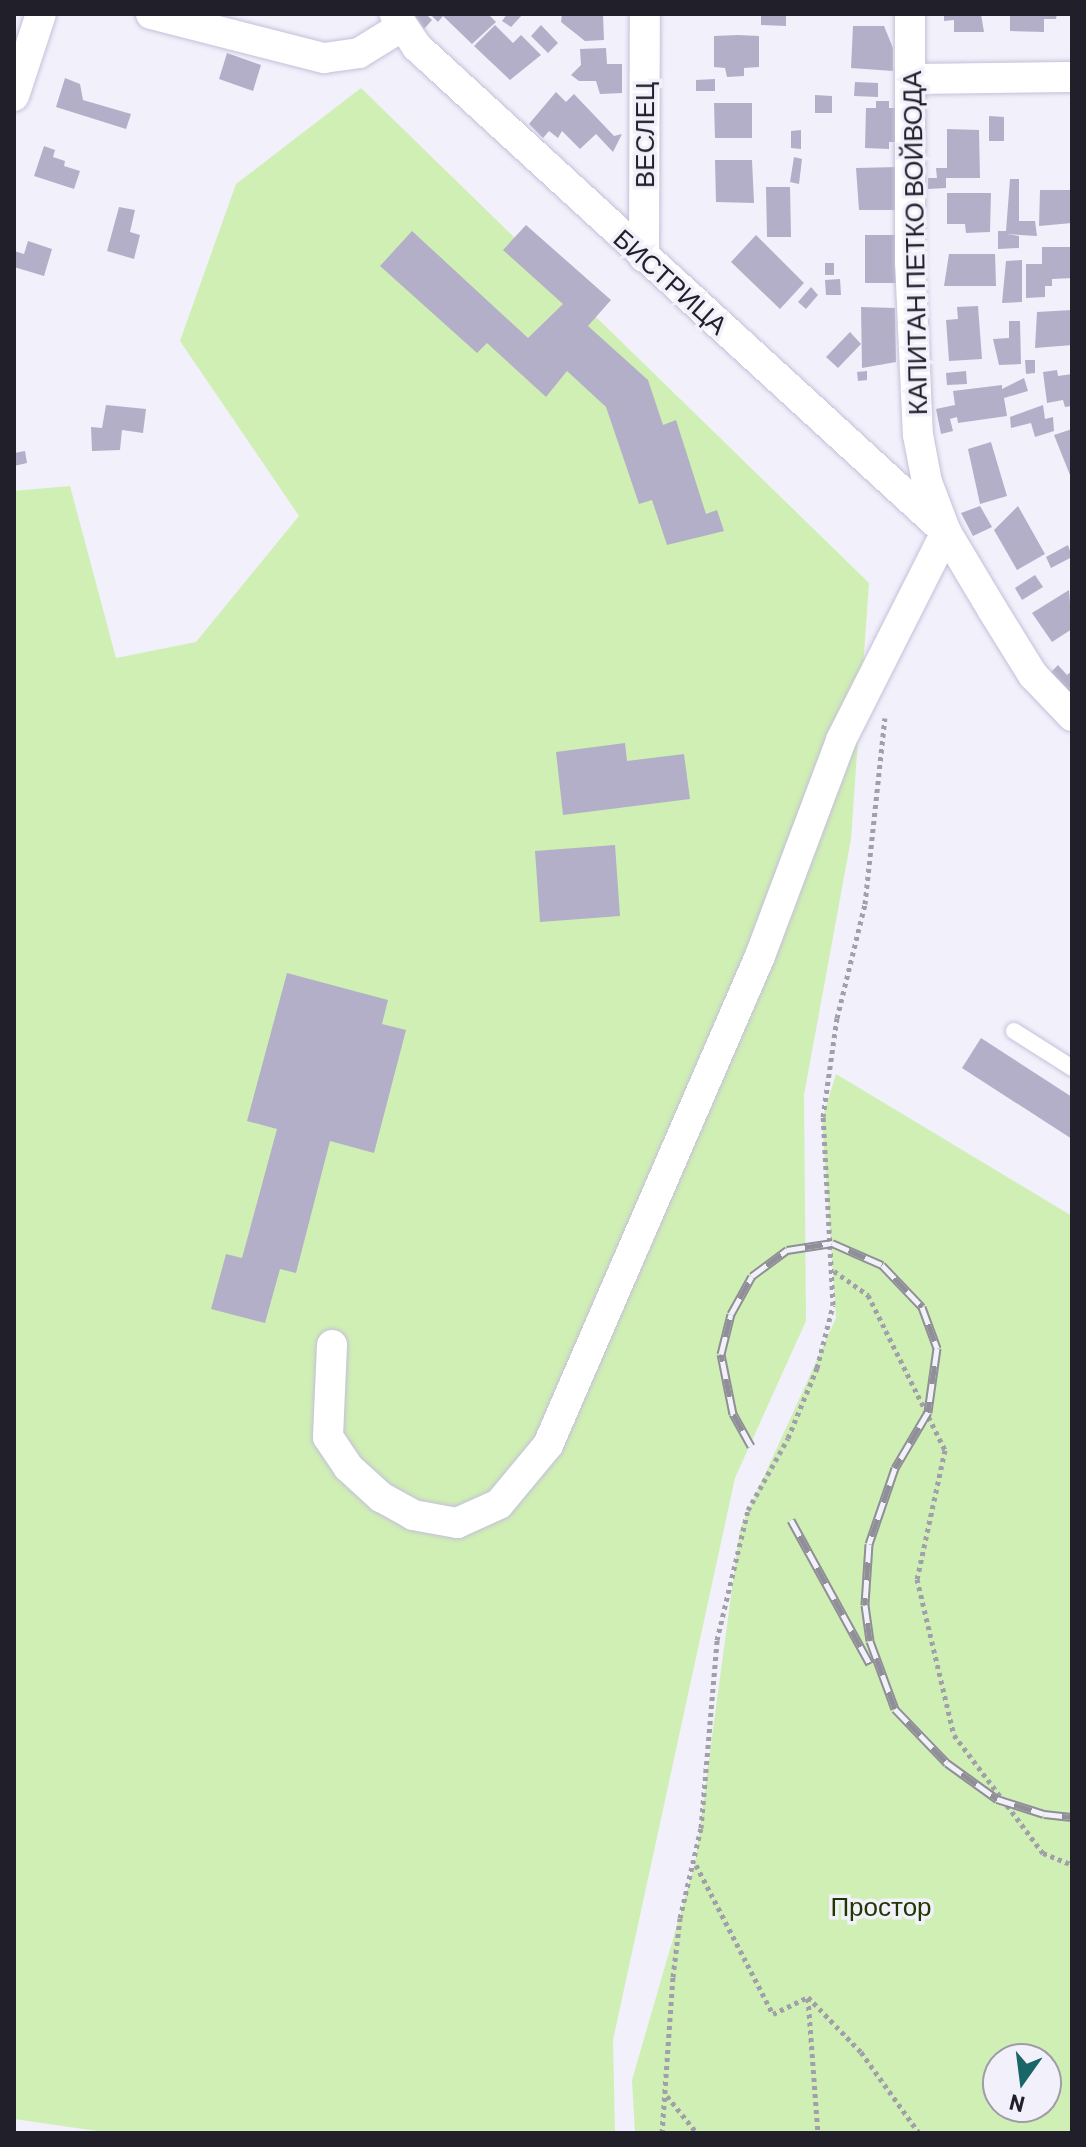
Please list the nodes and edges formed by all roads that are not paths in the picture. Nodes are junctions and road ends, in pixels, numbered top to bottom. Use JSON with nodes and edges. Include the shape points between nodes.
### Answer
{"nodes":[{"id":1,"x":41,"y":14,"type":"edge"},
{"id":2,"x":151,"y":14,"type":"edge"},
{"id":3,"x":645,"y":14,"type":"edge"},
{"id":4,"x":910,"y":14,"type":"edge"},
{"id":5,"x":398,"y":20,"type":"edge"},
{"id":6,"x":1072,"y":77,"type":"edge"},
{"id":7,"x":911,"y":79,"type":"junction"},
{"id":8,"x":14,"y":96,"type":"edge"},
{"id":9,"x":644,"y":257,"type":"junction"},
{"id":10,"x":946,"y":532,"type":"junction"},
{"id":11,"x":1072,"y":716,"type":"edge"},
{"id":12,"x":1014,"y":1031,"type":"dead end"},
{"id":13,"x":1072,"y":1068,"type":"edge"},
{"id":14,"x":332,"y":1345,"type":"dead end"}],
"edges":[{"from":1,"to":8,"type":"street"},
{"from":2,"to":5,"type":"street","name":"БИСТРИЦА","via":[[324,58],[359,53]]},
{"from":3,"to":9,"type":"street","name":"ВЕСЛЕЦ"},
{"from":4,"to":7,"type":"street","name":"КАПИТАН ПЕТКО ВОЙВОДА"},
{"from":5,"to":9,"type":"street","name":"БИСТРИЦА"},
{"from":6,"to":7,"type":"street"},
{"from":7,"to":10,"type":"street","name":"КАПИТАН ПЕТКО ВОЙВОДА","via":[[910,261],[918,435],[927,482]]},
{"from":9,"to":10,"type":"street","name":"БИСТРИЦА"},
{"from":10,"to":11,"type":"street","name":"КАПИТАН ПЕТКО ВОЙВОДА","via":[[1033,675]]},
{"from":10,"to":14,"type":"street","via":[[841,740],[760,956],[548,1445],[499,1504],[457,1523],[413,1515],[381,1497],[348,1467],[328,1437]]},
{"from":12,"to":13,"type":"lane"}]}
